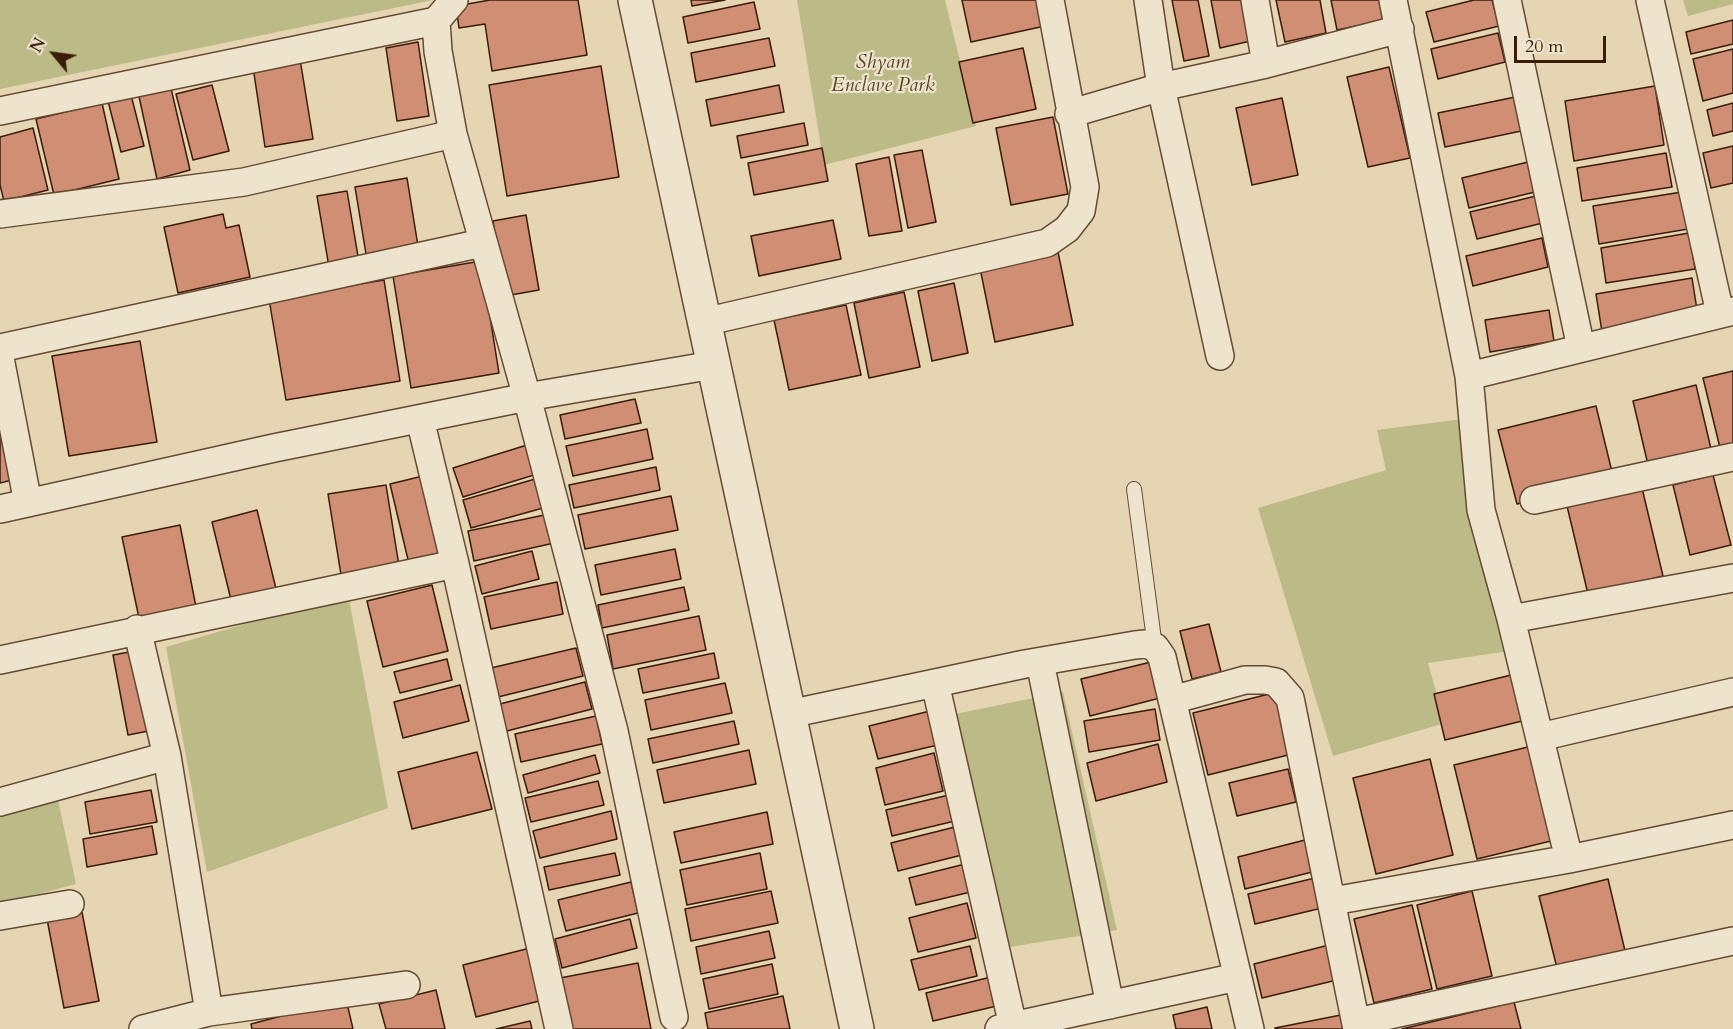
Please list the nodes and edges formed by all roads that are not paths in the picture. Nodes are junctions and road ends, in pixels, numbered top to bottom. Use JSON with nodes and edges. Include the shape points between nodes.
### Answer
{"nodes":[{"id":1,"x":454,"y":0,"type":"edge"},
{"id":2,"x":635,"y":0,"type":"edge"},
{"id":3,"x":1050,"y":0,"type":"edge"},
{"id":4,"x":1148,"y":0,"type":"edge"},
{"id":5,"x":1255,"y":0,"type":"edge"},
{"id":6,"x":1393,"y":0,"type":"edge"},
{"id":7,"x":1507,"y":0,"type":"edge"},
{"id":8,"x":1650,"y":0,"type":"edge"},
{"id":9,"x":436,"y":21,"type":"junction"},
{"id":10,"x":1400,"y":29,"type":"junction"},
{"id":11,"x":1266,"y":64,"type":"junction"},
{"id":12,"x":1161,"y":87,"type":"junction"},
{"id":13,"x":0,"y":111,"type":"edge"},
{"id":14,"x":1069,"y":114,"type":"junction"},
{"id":15,"x":453,"y":134,"type":"junction"},
{"id":16,"x":0,"y":214,"type":"edge"},
{"id":17,"x":482,"y":243,"type":"junction"},
{"id":18,"x":1726,"y":312,"type":"edge"},
{"id":19,"x":704,"y":322,"type":"junction"},
{"id":20,"x":0,"y":348,"type":"edge"},
{"id":21,"x":1581,"y":348,"type":"junction"},
{"id":22,"x":1220,"y":356,"type":"dead end"},
{"id":23,"x":0,"y":358,"type":"edge"},
{"id":24,"x":713,"y":365,"type":"junction"},
{"id":25,"x":1469,"y":376,"type":"junction"},
{"id":26,"x":4,"y":397,"type":"edge"},
{"id":27,"x":527,"y":397,"type":"junction"},
{"id":28,"x":420,"y":419,"type":"junction"},
{"id":29,"x":1733,"y":457,"type":"edge"},
{"id":30,"x":1134,"y":489,"type":"dead end"},
{"id":31,"x":1534,"y":500,"type":"dead end"},
{"id":32,"x":28,"y":503,"type":"junction"},
{"id":33,"x":0,"y":509,"type":"edge"},
{"id":34,"x":455,"y":564,"type":"junction"},
{"id":35,"x":1733,"y":578,"type":"edge"},
{"id":36,"x":1511,"y":619,"type":"junction"},
{"id":37,"x":137,"y":629,"type":"junction"},
{"id":38,"x":1155,"y":647,"type":"junction"},
{"id":39,"x":0,"y":660,"type":"edge"},
{"id":40,"x":1040,"y":662,"type":"junction"},
{"id":41,"x":935,"y":683,"type":"junction"},
{"id":42,"x":1733,"y":692,"type":"edge"},
{"id":43,"x":1172,"y":700,"type":"junction"},
{"id":44,"x":789,"y":714,"type":"junction"},
{"id":45,"x":1540,"y":736,"type":"junction"},
{"id":46,"x":166,"y":756,"type":"junction"},
{"id":47,"x":0,"y":802,"type":"edge"},
{"id":48,"x":1733,"y":825,"type":"edge"},
{"id":49,"x":1569,"y":859,"type":"junction"},
{"id":50,"x":1333,"y":901,"type":"junction"},
{"id":51,"x":70,"y":904,"type":"dead end"},
{"id":52,"x":0,"y":916,"type":"edge"},
{"id":53,"x":1733,"y":941,"type":"edge"},
{"id":54,"x":1237,"y":977,"type":"junction"},
{"id":55,"x":406,"y":985,"type":"dead end"},
{"id":56,"x":1110,"y":1005,"type":"junction"},
{"id":57,"x":209,"y":1012,"type":"junction"},
{"id":58,"x":674,"y":1017,"type":"dead end"},
{"id":59,"x":1357,"y":1025,"type":"edge"},
{"id":60,"x":1006,"y":1028,"type":"edge"},
{"id":61,"x":143,"y":1029,"type":"edge"},
{"id":62,"x":559,"y":1029,"type":"edge"},
{"id":63,"x":857,"y":1029,"type":"edge"},
{"id":64,"x":1250,"y":1029,"type":"edge"}],
"edges":[{"from":1,"to":9,"type":"street"},
{"from":2,"to":19,"type":"street"},
{"from":3,"to":14,"type":"street"},
{"from":4,"to":12,"type":"street"},
{"from":5,"to":11,"type":"street"},
{"from":6,"to":10,"type":"street"},
{"from":7,"to":21,"type":"street"},
{"from":8,"to":18,"type":"street"},
{"from":9,"to":13,"type":"street"},
{"from":9,"to":15,"type":"street"},
{"from":10,"to":11,"type":"street"},
{"from":10,"to":25,"type":"street"},
{"from":11,"to":12,"type":"street"},
{"from":12,"to":14,"type":"street"},
{"from":12,"to":22,"type":"street"},
{"from":14,"to":19,"type":"street","via":[[1084,187],[1081,211],[1067,229],[1047,243]]},
{"from":15,"to":16,"type":"street","via":[[244,182]]},
{"from":15,"to":17,"type":"street"},
{"from":17,"to":20,"type":"street"},
{"from":17,"to":27,"type":"street"},
{"from":18,"to":21,"type":"street"},
{"from":19,"to":24,"type":"street"},
{"from":21,"to":25,"type":"street"},
{"from":23,"to":26,"type":"street"},
{"from":24,"to":27,"type":"street"},
{"from":24,"to":44,"type":"street"},
{"from":25,"to":36,"type":"street","via":[[1481,510]]},
{"from":26,"to":32,"type":"street"},
{"from":27,"to":28,"type":"street"},
{"from":27,"to":58,"type":"street","via":[[614,731]]},
{"from":28,"to":32,"type":"street"},
{"from":28,"to":34,"type":"street"},
{"from":29,"to":31,"type":"street"},
{"from":30,"to":38,"type":"lane"},
{"from":32,"to":33,"type":"street"},
{"from":34,"to":37,"type":"street"},
{"from":34,"to":62,"type":"street"},
{"from":35,"to":36,"type":"street"},
{"from":36,"to":45,"type":"street"},
{"from":37,"to":39,"type":"street"},
{"from":37,"to":46,"type":"street"},
{"from":38,"to":40,"type":"street","via":[[1135,645]]},
{"from":38,"to":43,"type":"street","via":[[1162,657]]},
{"from":40,"to":41,"type":"street"},
{"from":40,"to":56,"type":"street"},
{"from":41,"to":44,"type":"street"},
{"from":41,"to":60,"type":"street"},
{"from":42,"to":45,"type":"street"},
{"from":43,"to":50,"type":"street","via":[[1245,680],[1276,682],[1285,689]]},
{"from":43,"to":54,"type":"street"},
{"from":44,"to":63,"type":"street"},
{"from":45,"to":49,"type":"street"},
{"from":46,"to":47,"type":"street"},
{"from":46,"to":57,"type":"street"},
{"from":48,"to":49,"type":"street"},
{"from":49,"to":50,"type":"street"},
{"from":50,"to":59,"type":"street"},
{"from":51,"to":52,"type":"street"},
{"from":53,"to":59,"type":"street"},
{"from":54,"to":56,"type":"street"},
{"from":54,"to":64,"type":"street"},
{"from":55,"to":57,"type":"street"},
{"from":56,"to":60,"type":"street"},
{"from":57,"to":61,"type":"street"}]}
